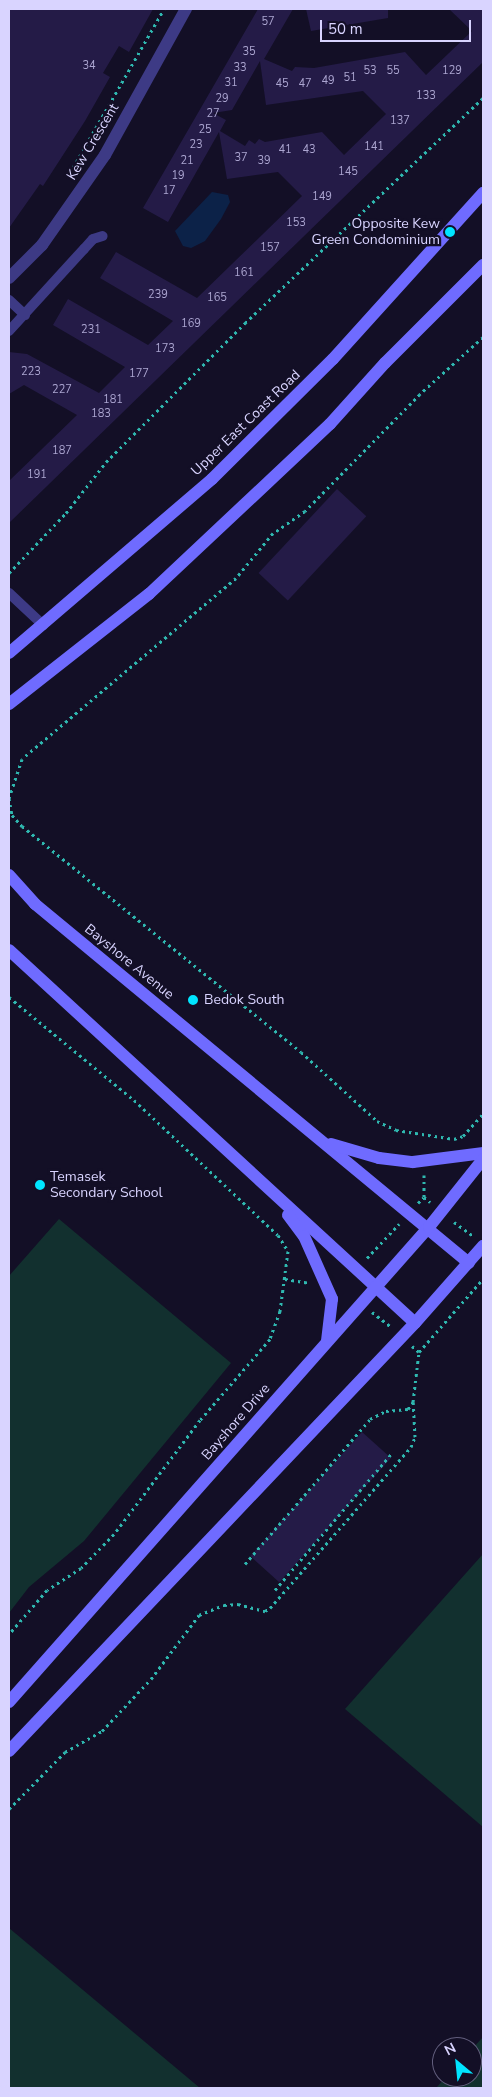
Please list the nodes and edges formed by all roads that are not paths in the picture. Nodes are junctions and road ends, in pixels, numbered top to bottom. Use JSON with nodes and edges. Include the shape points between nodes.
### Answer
{"nodes":[{"id":1,"x":186,"y":9,"type":"edge"},
{"id":2,"x":483,"y":193,"type":"edge"},
{"id":3,"x":103,"y":236,"type":"dead end"},
{"id":4,"x":483,"y":265,"type":"edge"},
{"id":5,"x":9,"y":278,"type":"edge"},
{"id":6,"x":9,"y":300,"type":"edge"},
{"id":7,"x":25,"y":315,"type":"junction"},
{"id":8,"x":9,"y":331,"type":"edge"},
{"id":9,"x":9,"y":593,"type":"edge"},
{"id":10,"x":43,"y":624,"type":"junction"},
{"id":11,"x":9,"y":653,"type":"edge"},
{"id":12,"x":9,"y":704,"type":"edge"},
{"id":13,"x":9,"y":875,"type":"edge"},
{"id":14,"x":9,"y":950,"type":"edge"},
{"id":15,"x":326,"y":1143,"type":"junction"},
{"id":16,"x":483,"y":1153,"type":"edge"},
{"id":17,"x":483,"y":1159,"type":"edge"},
{"id":18,"x":270,"y":1190,"type":"junction"},
{"id":19,"x":429,"y":1227,"type":"junction"},
{"id":20,"x":483,"y":1246,"type":"edge"},
{"id":21,"x":469,"y":1264,"type":"junction"},
{"id":22,"x":374,"y":1287,"type":"junction"},
{"id":23,"x":416,"y":1323,"type":"junction"},
{"id":24,"x":327,"y":1341,"type":"junction"},
{"id":25,"x":9,"y":1702,"type":"edge"},
{"id":26,"x":9,"y":1751,"type":"edge"}],
"edges":[{"from":1,"to":5,"type":"street","name":"Kew Crescent","via":[[105,155],[42,245]]},
{"from":2,"to":10,"type":"main road","name":"Upper East Coast Road","via":[[333,359],[212,479]]},
{"from":3,"to":7,"type":"lane","via":[[93,239]]},
{"from":4,"to":12,"type":"main road","via":[[385,363],[330,424],[149,594]]},
{"from":6,"to":7,"type":"lane"},
{"from":7,"to":8,"type":"lane"},
{"from":9,"to":10,"type":"lane"},
{"from":10,"to":11,"type":"main road","name":"Upper East Coast Road"},
{"from":13,"to":15,"type":"main road","name":"Bayshore Avenue","via":[[35,904]]},
{"from":14,"to":18,"type":"main road"},
{"from":15,"to":16,"type":"main road","name":"Bayshore Avenue","via":[[379,1158],[413,1162]]},
{"from":15,"to":19,"type":"main road","name":"Bayshore Avenue"},
{"from":17,"to":19,"type":"main road","name":"Bayshore Drive"},
{"from":18,"to":22,"type":"main road"},
{"from":18,"to":24,"type":"main road","via":[[304,1236],[332,1299]]},
{"from":19,"to":21,"type":"main road","name":"Bayshore Avenue"},
{"from":19,"to":22,"type":"main road","name":"Bayshore Drive"},
{"from":20,"to":21,"type":"main road"},
{"from":21,"to":23,"type":"main road"},
{"from":22,"to":23,"type":"main road"},
{"from":22,"to":24,"type":"main road","name":"Bayshore Drive"},
{"from":23,"to":26,"type":"main road"},
{"from":24,"to":25,"type":"main road","name":"Bayshore Drive"}]}
